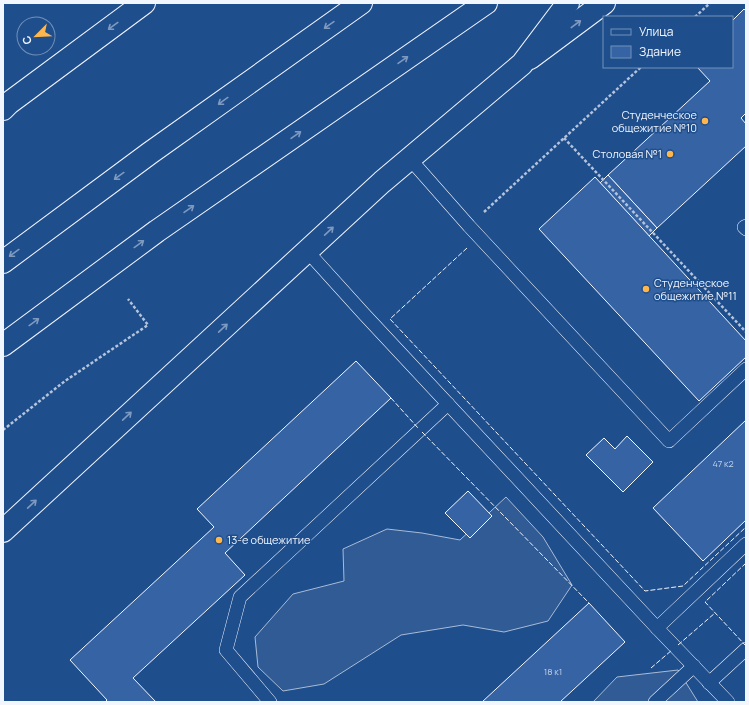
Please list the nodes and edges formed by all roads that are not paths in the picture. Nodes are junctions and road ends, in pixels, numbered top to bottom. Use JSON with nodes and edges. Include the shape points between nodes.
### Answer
{"nodes":[{"id":1,"x":144,"y":3,"type":"edge"},
{"id":2,"x":361,"y":3,"type":"edge"},
{"id":3,"x":486,"y":3,"type":"edge"},
{"id":4,"x":568,"y":3,"type":"edge"},
{"id":5,"x":604,"y":3,"type":"edge"},
{"id":6,"x":522,"y":64,"type":"junction"},
{"id":7,"x":3,"y":109,"type":"edge"},
{"id":8,"x":410,"y":159,"type":"junction"},
{"id":9,"x":746,"y":226,"type":"edge"},
{"id":10,"x":746,"y":229,"type":"edge"},
{"id":11,"x":307,"y":251,"type":"junction"},
{"id":12,"x":3,"y":262,"type":"edge"},
{"id":13,"x":3,"y":345,"type":"edge"},
{"id":14,"x":746,"y":369,"type":"edge"},
{"id":15,"x":448,"y":404,"type":"junction"},
{"id":16,"x":3,"y":531,"type":"edge"},
{"id":17,"x":746,"y":544,"type":"edge"},
{"id":18,"x":656,"y":628,"type":"junction"},
{"id":19,"x":746,"y":649,"type":"edge"},
{"id":20,"x":694,"y":666,"type":"junction"},
{"id":21,"x":709,"y":682,"type":"junction"},
{"id":22,"x":270,"y":702,"type":"edge"},
{"id":23,"x":655,"y":702,"type":"edge"},
{"id":24,"x":728,"y":702,"type":"edge"}],
"edges":[{"from":1,"to":7,"type":"main road","one_way":true},
{"from":2,"to":12,"type":"main road","one_way":true,"via":[[150,153]]},
{"from":13,"to":3,"type":"main road","one_way":true,"via":[[157,231]]},
{"from":4,"to":6,"type":"main road"},
{"from":6,"to":5,"type":"main road","one_way":true},
{"from":6,"to":8,"type":"main road"},
{"from":11,"to":8,"type":"main road","one_way":true},
{"from":8,"to":14,"type":"lane","via":[[669,442]]},
{"from":9,"to":10,"type":"lane"},
{"from":11,"to":15,"type":"lane"},
{"from":16,"to":11,"type":"main road","one_way":true},
{"from":15,"to":18,"type":"lane"},
{"from":15,"to":22,"type":"lane","via":[[240,597],[226,650]]},
{"from":17,"to":18,"type":"lane"},
{"from":18,"to":20,"type":"lane"},
{"from":19,"to":21,"type":"lane"},
{"from":20,"to":21,"type":"lane"},
{"from":20,"to":23,"type":"lane"},
{"from":21,"to":24,"type":"lane"}]}
